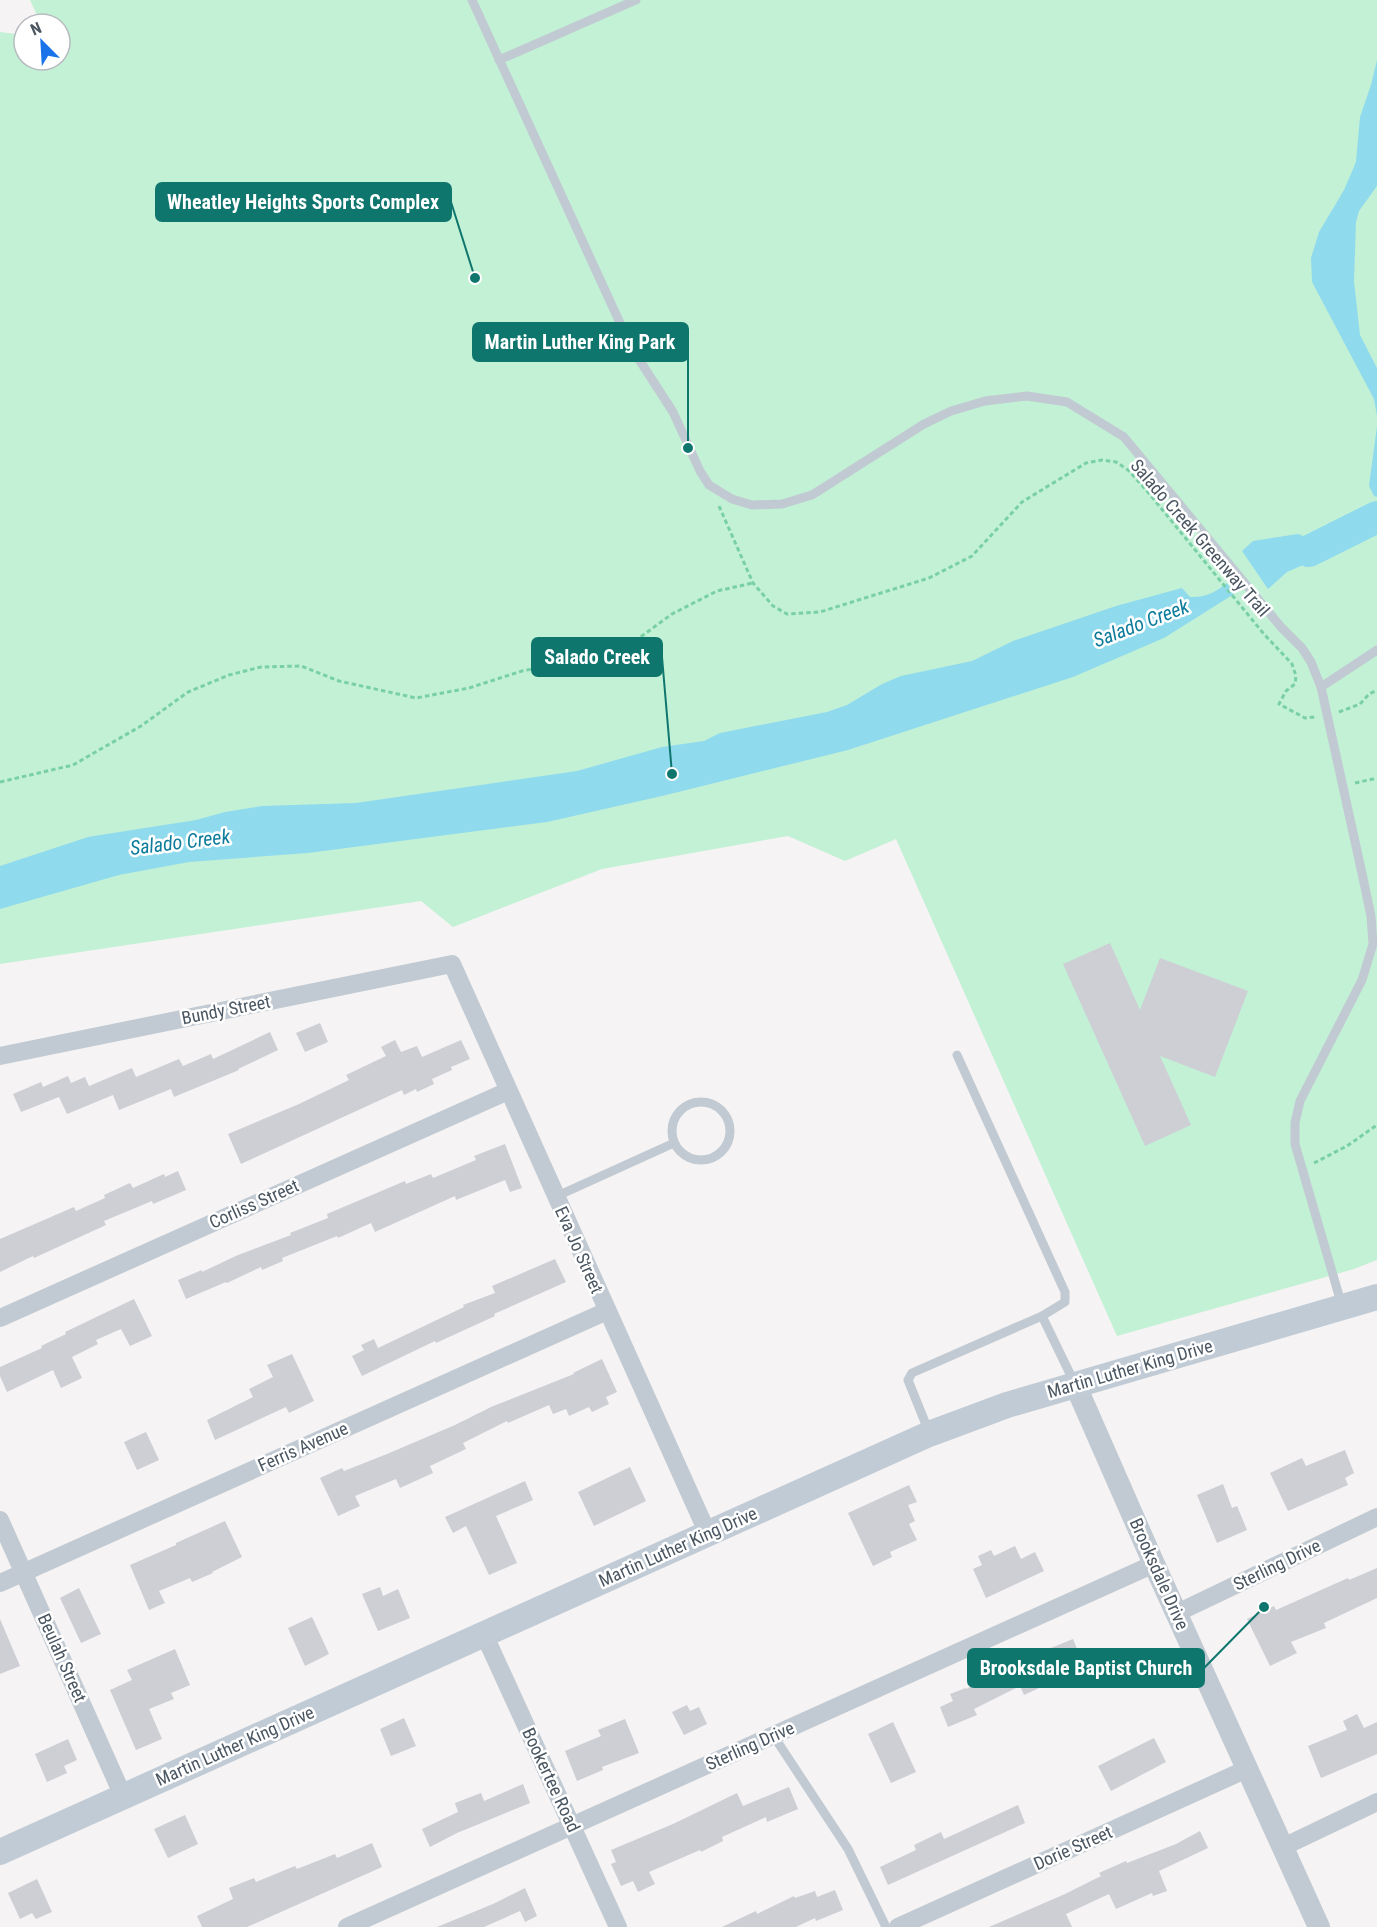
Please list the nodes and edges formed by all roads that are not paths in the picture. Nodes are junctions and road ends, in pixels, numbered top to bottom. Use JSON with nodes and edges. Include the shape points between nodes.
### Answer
{"nodes":[{"id":1,"x":472,"y":0,"type":"edge"},
{"id":2,"x":636,"y":0,"type":"edge"},
{"id":3,"x":499,"y":60,"type":"junction"},
{"id":4,"x":1377,"y":650,"type":"edge"},
{"id":5,"x":1321,"y":687,"type":"junction"},
{"id":6,"x":452,"y":964,"type":"joint"},
{"id":7,"x":957,"y":1055,"type":"dead end"},
{"id":8,"x":0,"y":1056,"type":"edge"},
{"id":9,"x":508,"y":1090,"type":"junction"},
{"id":10,"x":674,"y":1143,"type":"junction"},
{"id":11,"x":555,"y":1197,"type":"junction"},
{"id":12,"x":1377,"y":1297,"type":"edge"},
{"id":13,"x":1342,"y":1307,"type":"junction"},
{"id":14,"x":607,"y":1311,"type":"junction"},
{"id":15,"x":1042,"y":1316,"type":"junction"},
{"id":16,"x":0,"y":1318,"type":"edge"},
{"id":17,"x":1075,"y":1384,"type":"junction"},
{"id":18,"x":929,"y":1434,"type":"junction"},
{"id":19,"x":1377,"y":1517,"type":"edge"},
{"id":20,"x":0,"y":1520,"type":"edge"},
{"id":21,"x":708,"y":1534,"type":"junction"},
{"id":22,"x":1154,"y":1564,"type":"junction"},
{"id":23,"x":24,"y":1572,"type":"junction"},
{"id":24,"x":0,"y":1583,"type":"edge"},
{"id":25,"x":1177,"y":1613,"type":"junction"},
{"id":26,"x":484,"y":1634,"type":"junction"},
{"id":27,"x":773,"y":1735,"type":"junction"},
{"id":28,"x":1247,"y":1769,"type":"junction"},
{"id":29,"x":123,"y":1796,"type":"junction"},
{"id":30,"x":1377,"y":1802,"type":"edge"},
{"id":31,"x":572,"y":1826,"type":"junction"},
{"id":32,"x":1282,"y":1847,"type":"junction"},
{"id":33,"x":0,"y":1852,"type":"edge"},
{"id":34,"x":347,"y":1927,"type":"edge"},
{"id":35,"x":618,"y":1927,"type":"edge"},
{"id":36,"x":886,"y":1927,"type":"edge"},
{"id":37,"x":898,"y":1927,"type":"edge"},
{"id":38,"x":1319,"y":1927,"type":"edge"}],
"edges":[{"from":1,"to":3,"type":"lane"},
{"from":2,"to":3,"type":"lane"},
{"from":3,"to":5,"type":"lane","via":[[631,347],[673,412],[710,485],[732,499],[752,505],[782,504],[812,495],[951,411],[985,401],[1027,396],[1066,402],[1124,437],[1302,648]]},
{"from":4,"to":5,"type":"lane"},
{"from":5,"to":13,"type":"lane","via":[[1371,916],[1373,944],[1362,980],[1300,1101],[1295,1123],[1294,1144]]},
{"from":6,"to":8,"type":"street","name":"Bundy Street"},
{"from":6,"to":9,"type":"street","name":"Eva Jo Street"},
{"from":7,"to":15,"type":"lane","via":[[1065,1292],[1065,1302]]},
{"from":9,"to":11,"type":"street","name":"Eva Jo Street"},
{"from":9,"to":16,"type":"street","name":"Corliss Street"},
{"from":10,"to":10,"type":"lane","via":[[671,1134],[675,1116],[689,1104],[708,1102],[724,1112],[729,1121],[729,1141],[707,1160],[687,1157]]},
{"from":10,"to":11,"type":"lane"},
{"from":11,"to":14,"type":"street","name":"Eva Jo Street"},
{"from":12,"to":13,"type":"main road","name":"Martin Luther King Drive"},
{"from":13,"to":17,"type":"main road","name":"Martin Luther King Drive"},
{"from":14,"to":21,"type":"street","name":"Eva Jo Street"},
{"from":14,"to":23,"type":"street","name":"Ferris Avenue"},
{"from":15,"to":17,"type":"lane"},
{"from":15,"to":18,"type":"lane","via":[[912,1373],[908,1380]]},
{"from":17,"to":18,"type":"main road","name":"Martin Luther King Drive"},
{"from":17,"to":22,"type":"street","name":"Brooksdale Drive"},
{"from":18,"to":21,"type":"main road","name":"Martin Luther King Drive"},
{"from":19,"to":25,"type":"street","name":"Sterling Drive"},
{"from":20,"to":23,"type":"street","name":"Beulah Street"},
{"from":21,"to":26,"type":"main road","name":"Martin Luther King Drive"},
{"from":22,"to":25,"type":"street","name":"Brooksdale Drive"},
{"from":22,"to":27,"type":"street","name":"Sterling Drive"},
{"from":23,"to":24,"type":"street","name":"Ferris Avenue"},
{"from":23,"to":29,"type":"street","name":"Beulah Street"},
{"from":25,"to":28,"type":"street","name":"Brooksdale Drive"},
{"from":26,"to":29,"type":"main road","name":"Martin Luther King Drive"},
{"from":26,"to":31,"type":"street","name":"Bookertee Road"},
{"from":27,"to":31,"type":"street","name":"Sterling Drive"},
{"from":27,"to":36,"type":"lane","via":[[848,1849]]},
{"from":28,"to":32,"type":"street","name":"Brooksdale Drive"},
{"from":28,"to":37,"type":"street","name":"Dorie Street"},
{"from":29,"to":33,"type":"main road","name":"Martin Luther King Drive"},
{"from":30,"to":32,"type":"street"},
{"from":31,"to":34,"type":"street","name":"Sterling Drive"},
{"from":31,"to":35,"type":"street","name":"Bookertee Road"},
{"from":32,"to":38,"type":"street","name":"Brooksdale Drive"}]}
